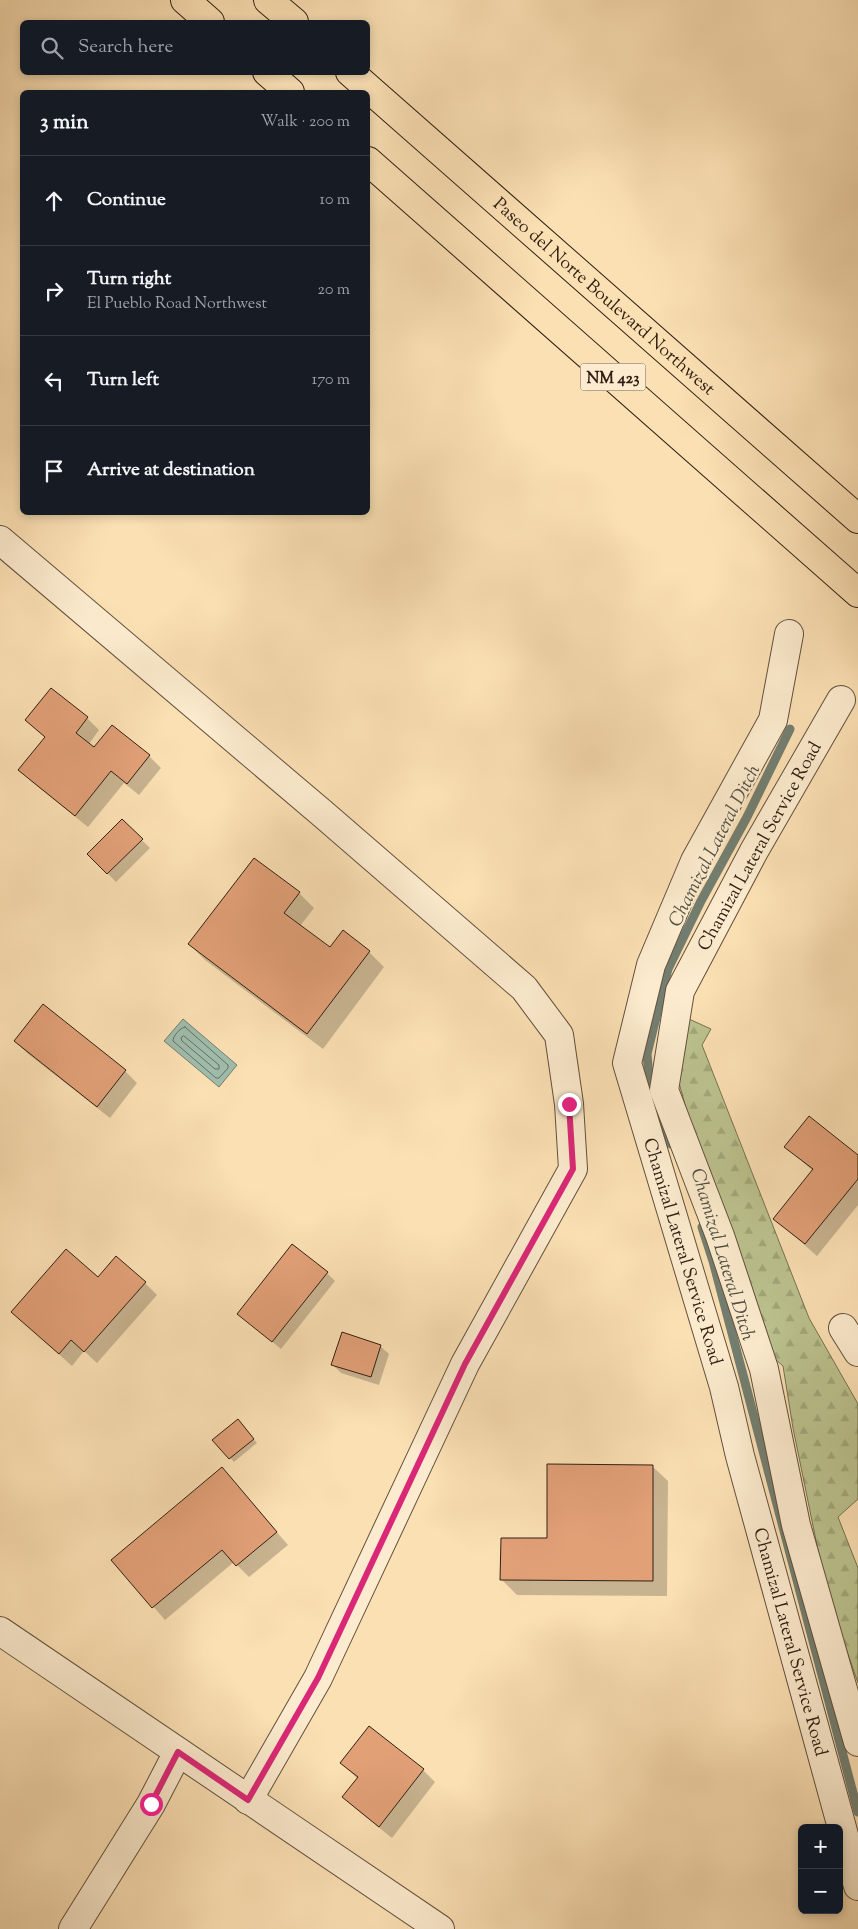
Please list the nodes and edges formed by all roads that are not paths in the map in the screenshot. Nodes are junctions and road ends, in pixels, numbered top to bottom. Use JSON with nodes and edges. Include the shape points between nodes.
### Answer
{"nodes":[{"id":1,"x":184,"y":0,"type":"edge"},
{"id":2,"x":268,"y":0,"type":"edge"},
{"id":3,"x":208,"y":20,"type":"edge"},
{"id":4,"x":292,"y":20,"type":"edge"},
{"id":5,"x":270,"y":75,"type":"edge"},
{"id":6,"x":353,"y":75,"type":"edge"},
{"id":7,"x":288,"y":90,"type":"edge"},
{"id":8,"x":370,"y":163,"type":"edge"},
{"id":9,"x":858,"y":519,"type":"edge"},
{"id":10,"x":0,"y":540,"type":"edge"},
{"id":11,"x":858,"y":593,"type":"edge"},
{"id":12,"x":789,"y":634,"type":"dead end"},
{"id":13,"x":841,"y":700,"type":"dead end"},
{"id":14,"x":843,"y":1328,"type":"dead end"},
{"id":15,"x":858,"y":1352,"type":"edge"},
{"id":16,"x":0,"y":1631,"type":"edge"},
{"id":17,"x":858,"y":1742,"type":"edge"},
{"id":18,"x":178,"y":1752,"type":"junction"},
{"id":19,"x":248,"y":1800,"type":"junction"},
{"id":20,"x":858,"y":1886,"type":"edge"},
{"id":21,"x":73,"y":1929,"type":"edge"},
{"id":22,"x":440,"y":1929,"type":"edge"}],
"edges":[{"from":1,"to":3,"type":"highway"},
{"from":2,"to":4,"type":"highway"},
{"from":5,"to":7,"type":"highway"},
{"from":6,"to":9,"type":"highway","name":"Paseo del Norte Boulevard Northwest","number":"NM 423"},
{"from":8,"to":11,"type":"highway","number":"NM 423"},
{"from":10,"to":19,"type":"street","via":[[524,988],[559,1035],[569,1104],[573,1169],[465,1364],[318,1678]]},
{"from":12,"to":20,"type":"street","name":"Chamizal Lateral Service Road","via":[[773,720],[695,861],[654,956],[627,1063],[724,1387]]},
{"from":13,"to":17,"type":"street","name":"Chamizal Lateral Service Road","via":[[754,851],[680,990],[664,1090],[720,1236],[764,1369],[796,1525]]},
{"from":14,"to":15,"type":"street"},
{"from":16,"to":18,"type":"street"},
{"from":18,"to":19,"type":"street"},
{"from":18,"to":21,"type":"street","via":[[151,1804]]},
{"from":19,"to":22,"type":"street"}]}
